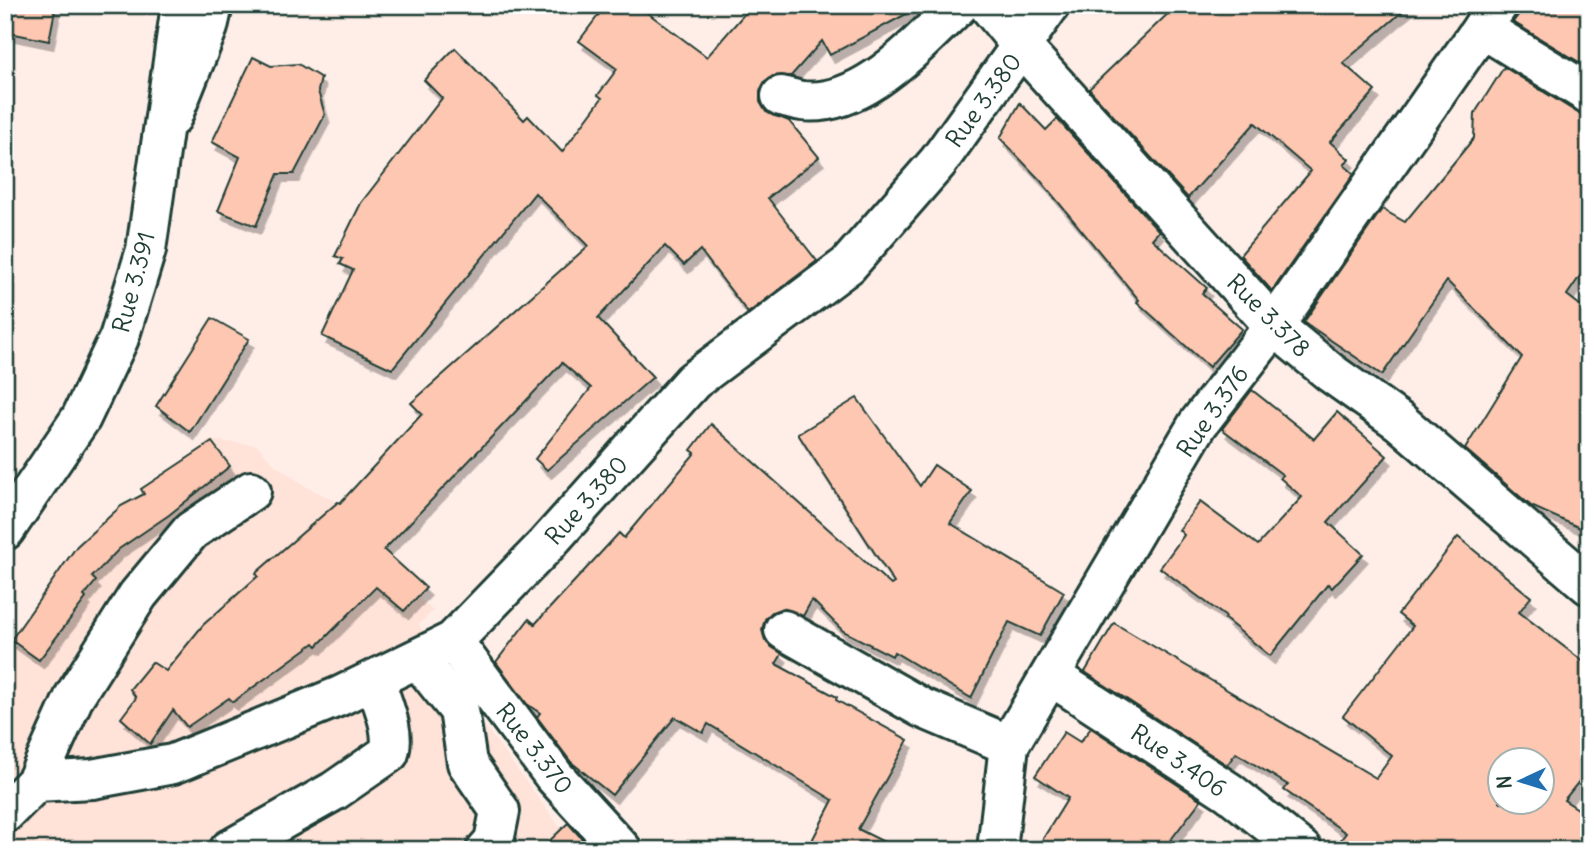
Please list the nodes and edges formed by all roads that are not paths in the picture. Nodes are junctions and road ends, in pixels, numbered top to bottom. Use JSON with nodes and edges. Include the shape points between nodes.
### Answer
{"nodes":[{"id":1,"x":181,"y":5,"type":"edge"},
{"id":2,"x":213,"y":5,"type":"edge"},
{"id":3,"x":959,"y":5,"type":"edge"},
{"id":4,"x":988,"y":5,"type":"edge"},
{"id":5,"x":1050,"y":5,"type":"edge"},
{"id":6,"x":1490,"y":17,"type":"edge"},
{"id":7,"x":1022,"y":47,"type":"junction"},
{"id":8,"x":1589,"y":94,"type":"edge"},
{"id":9,"x":781,"y":96,"type":"dead end"},
{"id":10,"x":162,"y":142,"type":"junction"},
{"id":11,"x":1274,"y":326,"type":"junction"},
{"id":12,"x":251,"y":491,"type":"dead end"},
{"id":13,"x":5,"y":530,"type":"edge"},
{"id":14,"x":1589,"y":585,"type":"edge"},
{"id":15,"x":784,"y":630,"type":"dead end"},
{"id":16,"x":453,"y":641,"type":"junction"},
{"id":17,"x":418,"y":659,"type":"junction"},
{"id":18,"x":1051,"y":676,"type":"junction"},
{"id":19,"x":375,"y":680,"type":"junction"},
{"id":20,"x":1009,"y":745,"type":"junction"},
{"id":21,"x":36,"y":782,"type":"junction"},
{"id":22,"x":5,"y":813,"type":"edge"},
{"id":23,"x":229,"y":850,"type":"edge"},
{"id":24,"x":486,"y":850,"type":"edge"},
{"id":25,"x":622,"y":850,"type":"edge"},
{"id":26,"x":997,"y":850,"type":"edge"},
{"id":27,"x":1301,"y":850,"type":"edge"}],
"edges":[{"from":1,"to":10,"type":"street","name":"Rue 3.391"},
{"from":2,"to":10,"type":"street"},
{"from":3,"to":9,"type":"street","via":[[888,70],[852,93],[802,101]]},
{"from":4,"to":7,"type":"street","name":"Rue 3.378"},
{"from":5,"to":7,"type":"street","name":"Rue 3.380"},
{"from":6,"to":8,"type":"street"},
{"from":6,"to":11,"type":"street","name":"Rue 3.376"},
{"from":7,"to":11,"type":"street","name":"Rue 3.378"},
{"from":7,"to":16,"type":"street","name":"Rue 3.380","via":[[938,162],[848,265],[693,381]]},
{"from":10,"to":13,"type":"street","name":"Rue 3.391","via":[[146,250],[119,338],[81,418]]},
{"from":11,"to":14,"type":"street","name":"Rue 3.378","via":[[1400,422]]},
{"from":11,"to":18,"type":"street","name":"Rue 3.376","via":[[1198,424]]},
{"from":12,"to":21,"type":"street","via":[[191,531],[138,595],[75,695]]},
{"from":15,"to":20,"type":"street","via":[[922,708]]},
{"from":16,"to":17,"type":"street","name":"Rue 3.380"},
{"from":16,"to":25,"type":"street","name":"Rue 3.370","via":[[554,776]]},
{"from":17,"to":19,"type":"street","name":"Rue 3.380"},
{"from":17,"to":24,"type":"street","via":[[459,710],[467,763],[500,811],[494,841]]},
{"from":18,"to":20,"type":"street","name":"Rue 3.376"},
{"from":18,"to":27,"type":"street","name":"Rue 3.406","via":[[1229,792]]},
{"from":19,"to":21,"type":"street","name":"Rue 3.380","via":[[173,764],[92,779]]},
{"from":19,"to":23,"type":"street","via":[[387,719],[389,753],[334,791]]},
{"from":20,"to":26,"type":"street","name":"Rue 3.376"},
{"from":21,"to":22,"type":"street"}]}
